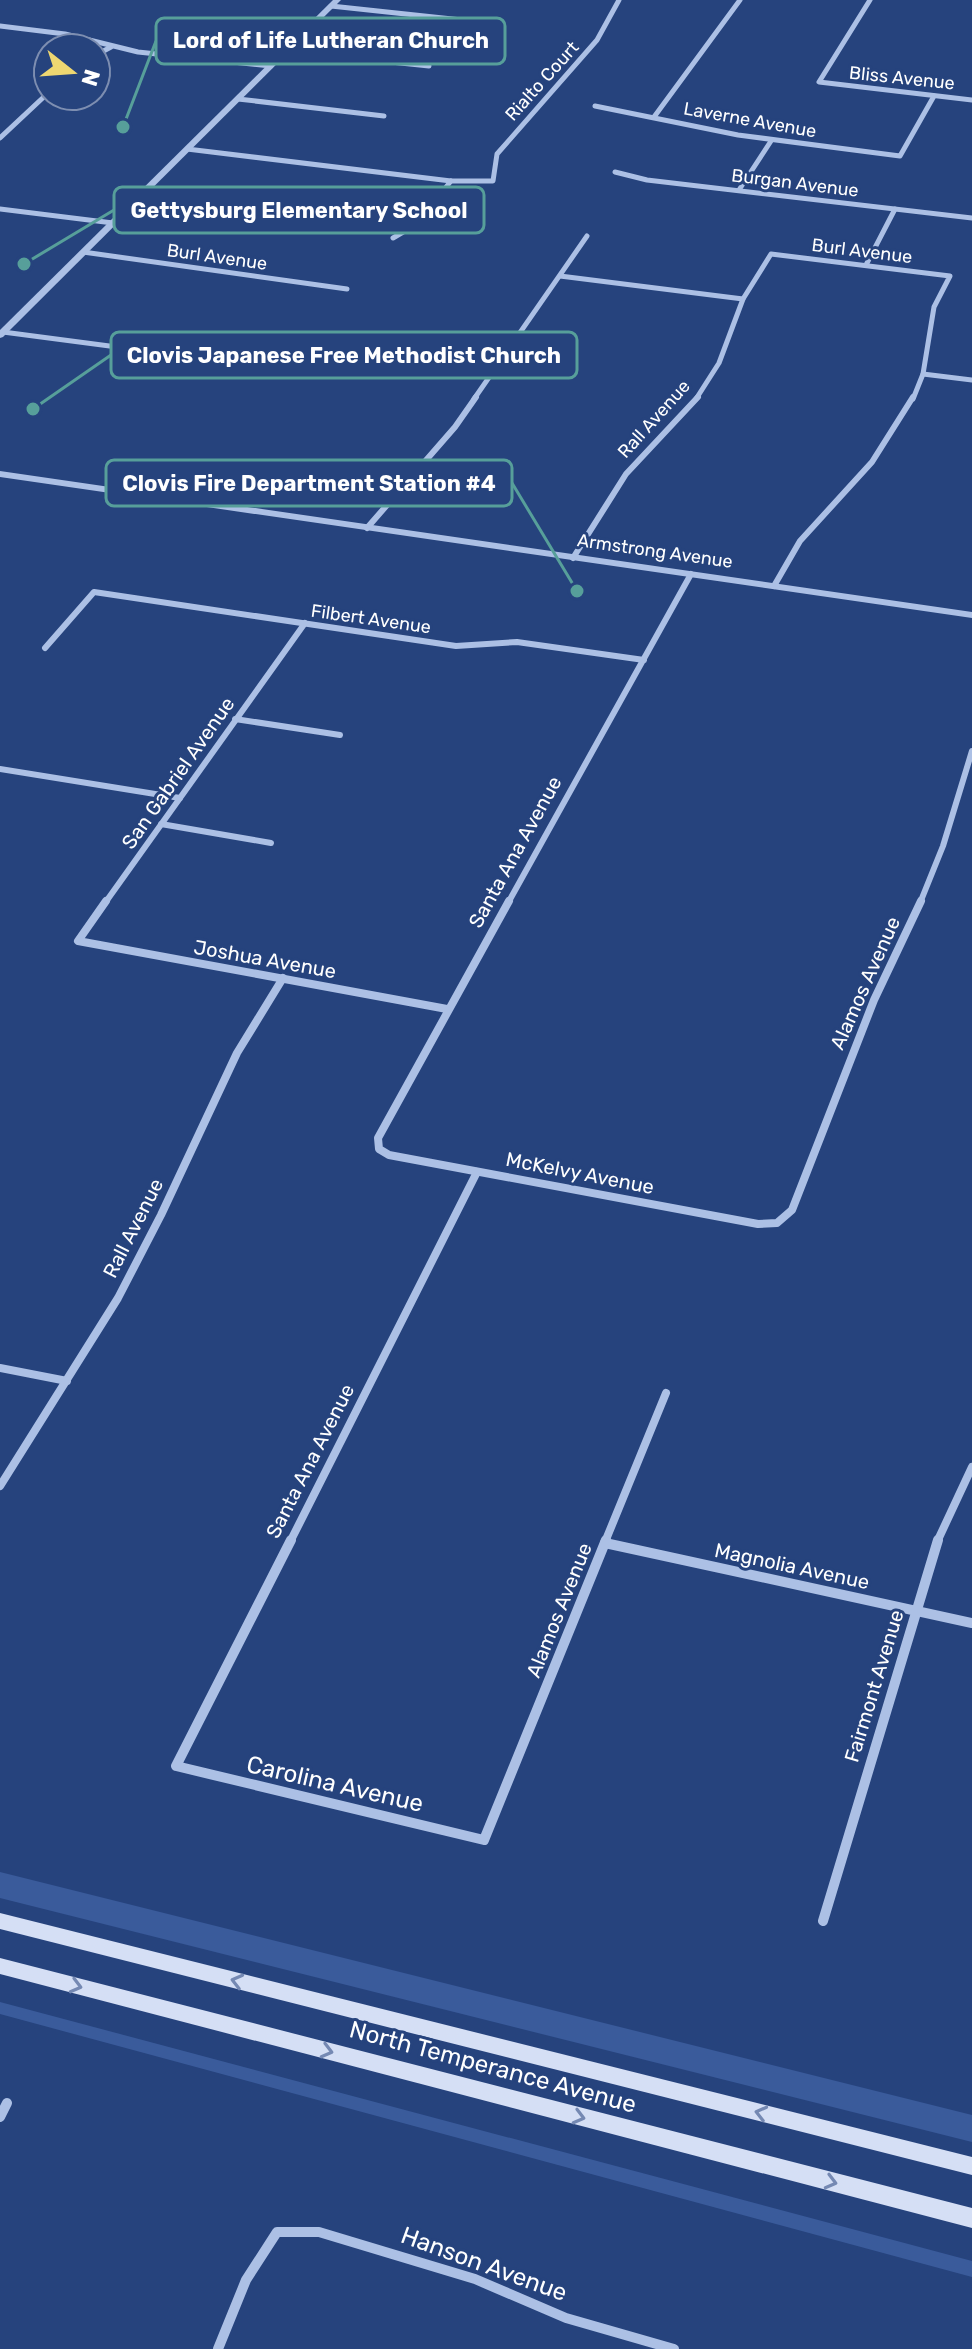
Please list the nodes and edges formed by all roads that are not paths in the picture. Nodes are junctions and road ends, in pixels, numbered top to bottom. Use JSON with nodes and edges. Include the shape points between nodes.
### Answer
{"nodes":[{"id":1,"x":619,"y":0,"type":"edge"},
{"id":2,"x":740,"y":0,"type":"edge"},
{"id":3,"x":870,"y":0,"type":"edge"},
{"id":4,"x":334,"y":3,"type":"edge"},
{"id":5,"x":471,"y":21,"type":"dead end"},
{"id":6,"x":0,"y":26,"type":"edge"},
{"id":7,"x":49,"y":32,"type":"edge"},
{"id":8,"x":112,"y":47,"type":"edge"},
{"id":9,"x":286,"y":51,"type":"junction"},
{"id":10,"x":271,"y":66,"type":"junction"},
{"id":11,"x":429,"y":66,"type":"dead end"},
{"id":12,"x":829,"y":84,"type":"junction"},
{"id":13,"x":822,"y":91,"type":"dead end"},
{"id":14,"x":934,"y":96,"type":"junction"},
{"id":15,"x":238,"y":99,"type":"junction"},
{"id":16,"x":972,"y":100,"type":"edge"},
{"id":17,"x":595,"y":106,"type":"dead end"},
{"id":18,"x":32,"y":108,"type":"edge"},
{"id":19,"x":384,"y":116,"type":"dead end"},
{"id":20,"x":654,"y":117,"type":"junction"},
{"id":21,"x":0,"y":138,"type":"edge"},
{"id":22,"x":771,"y":141,"type":"junction"},
{"id":23,"x":187,"y":149,"type":"junction"},
{"id":24,"x":615,"y":172,"type":"dead end"},
{"id":25,"x":451,"y":181,"type":"junction"},
{"id":26,"x":739,"y":190,"type":"junction"},
{"id":27,"x":0,"y":209,"type":"edge"},
{"id":28,"x":895,"y":209,"type":"junction"},
{"id":29,"x":972,"y":218,"type":"edge"},
{"id":30,"x":113,"y":223,"type":"junction"},
{"id":31,"x":587,"y":236,"type":"dead end"},
{"id":32,"x":393,"y":238,"type":"dead end"},
{"id":33,"x":83,"y":252,"type":"junction"},
{"id":34,"x":771,"y":254,"type":"joint"},
{"id":35,"x":866,"y":265,"type":"junction"},
{"id":36,"x":560,"y":276,"type":"junction"},
{"id":37,"x":347,"y":289,"type":"dead end"},
{"id":38,"x":743,"y":299,"type":"junction"},
{"id":39,"x":2,"y":334,"type":"edge"},
{"id":40,"x":293,"y":370,"type":"dead end"},
{"id":41,"x":923,"y":374,"type":"junction"},
{"id":42,"x":972,"y":380,"type":"edge"},
{"id":43,"x":0,"y":474,"type":"edge"},
{"id":44,"x":367,"y":528,"type":"junction"},
{"id":45,"x":573,"y":558,"type":"junction"},
{"id":46,"x":691,"y":574,"type":"junction"},
{"id":47,"x":774,"y":586,"type":"junction"},
{"id":48,"x":972,"y":615,"type":"edge"},
{"id":49,"x":305,"y":623,"type":"junction"},
{"id":50,"x":45,"y":648,"type":"dead end"},
{"id":51,"x":644,"y":660,"type":"junction"},
{"id":52,"x":235,"y":719,"type":"junction"},
{"id":53,"x":340,"y":735,"type":"dead end"},
{"id":54,"x":972,"y":751,"type":"edge"},
{"id":55,"x":0,"y":769,"type":"edge"},
{"id":56,"x":180,"y":798,"type":"junction"},
{"id":57,"x":161,"y":824,"type":"junction"},
{"id":58,"x":271,"y":843,"type":"dead end"},
{"id":59,"x":78,"y":941,"type":"joint"},
{"id":60,"x":283,"y":978,"type":"junction"},
{"id":61,"x":447,"y":1009,"type":"junction"},
{"id":62,"x":379,"y":1149,"type":"joint"},
{"id":63,"x":477,"y":1172,"type":"junction"},
{"id":64,"x":777,"y":1223,"type":"joint"},
{"id":65,"x":0,"y":1368,"type":"edge"},
{"id":66,"x":67,"y":1381,"type":"junction"},
{"id":67,"x":666,"y":1393,"type":"dead end"},
{"id":68,"x":972,"y":1467,"type":"edge"},
{"id":69,"x":0,"y":1486,"type":"edge"},
{"id":70,"x":605,"y":1543,"type":"junction"},
{"id":71,"x":915,"y":1611,"type":"junction"},
{"id":72,"x":972,"y":1623,"type":"edge"},
{"id":73,"x":176,"y":1766,"type":"joint"},
{"id":74,"x":484,"y":1840,"type":"joint"},
{"id":75,"x":0,"y":1921,"type":"edge"},
{"id":76,"x":823,"y":1921,"type":"dead end"},
{"id":77,"x":0,"y":1966,"type":"edge"},
{"id":78,"x":7,"y":2103,"type":"dead end"},
{"id":79,"x":0,"y":2117,"type":"edge"},
{"id":80,"x":972,"y":2166,"type":"edge"},
{"id":81,"x":972,"y":2218,"type":"edge"},
{"id":82,"x":218,"y":2349,"type":"edge"},
{"id":83,"x":674,"y":2349,"type":"edge"}],
"edges":[{"from":1,"to":25,"type":"street","name":"Rialto Court","via":[[597,40],[497,154],[493,181]]},
{"from":2,"to":20,"type":"street"},
{"from":3,"to":12,"type":"street","name":"Bliss Avenue","via":[[819,82]]},
{"from":4,"to":5,"type":"street"},
{"from":4,"to":9,"type":"street"},
{"from":6,"to":7,"type":"street"},
{"from":8,"to":10,"type":"street"},
{"from":9,"to":10,"type":"street"},
{"from":9,"to":11,"type":"street"},
{"from":10,"to":15,"type":"street"},
{"from":12,"to":13,"type":"street","name":"Bliss Avenue"},
{"from":12,"to":14,"type":"street","name":"Bliss Avenue"},
{"from":14,"to":16,"type":"street","name":"Bliss Avenue"},
{"from":14,"to":22,"type":"street","name":"Laverne Avenue","via":[[900,156]]},
{"from":15,"to":19,"type":"street"},
{"from":15,"to":23,"type":"street"},
{"from":17,"to":20,"type":"street","name":"Laverne Avenue"},
{"from":18,"to":21,"type":"street"},
{"from":20,"to":22,"type":"street","name":"Laverne Avenue"},
{"from":22,"to":26,"type":"street"},
{"from":23,"to":25,"type":"street"},
{"from":23,"to":30,"type":"street"},
{"from":24,"to":26,"type":"street","name":"Burgan Avenue"},
{"from":25,"to":32,"type":"street","via":[[415,225]]},
{"from":26,"to":28,"type":"street","name":"Burgan Avenue"},
{"from":27,"to":30,"type":"street"},
{"from":28,"to":29,"type":"street","name":"Burgan Avenue"},
{"from":28,"to":35,"type":"street"},
{"from":30,"to":33,"type":"street"},
{"from":31,"to":36,"type":"street"},
{"from":33,"to":37,"type":"street","name":"Burl Avenue"},
{"from":33,"to":39,"type":"street"},
{"from":34,"to":35,"type":"street","name":"Burl Avenue"},
{"from":34,"to":38,"type":"street","name":"Rall Avenue"},
{"from":35,"to":41,"type":"street","name":"Burl Avenue","via":[[950,276],[934,307]]},
{"from":36,"to":38,"type":"street"},
{"from":36,"to":44,"type":"street","via":[[455,427]]},
{"from":38,"to":45,"type":"street","name":"Rall Avenue","via":[[719,363],[698,397],[626,474]]},
{"from":39,"to":40,"type":"street"},
{"from":41,"to":42,"type":"street"},
{"from":41,"to":47,"type":"street","via":[[892,436],[817,518]]},
{"from":43,"to":44,"type":"street","name":"Armstrong Avenue"},
{"from":44,"to":45,"type":"street","name":"Armstrong Avenue"},
{"from":45,"to":46,"type":"street","name":"Armstrong Avenue"},
{"from":46,"to":47,"type":"street","name":"Armstrong Avenue"},
{"from":46,"to":51,"type":"street","name":"Santa Ana Avenue"},
{"from":47,"to":48,"type":"street","name":"Armstrong Avenue"},
{"from":49,"to":50,"type":"street","name":"Filbert Avenue","via":[[94,592]]},
{"from":49,"to":51,"type":"street","name":"Filbert Avenue","via":[[456,646],[517,642]]},
{"from":49,"to":52,"type":"street","name":"San Gabriel Avenue"},
{"from":51,"to":61,"type":"street","name":"Santa Ana Avenue"},
{"from":52,"to":53,"type":"street"},
{"from":52,"to":56,"type":"street","name":"San Gabriel Avenue"},
{"from":54,"to":64,"type":"street","name":"Alamos Avenue","via":[[922,899],[874,1000],[792,1210]]},
{"from":55,"to":56,"type":"street"},
{"from":56,"to":57,"type":"street","name":"San Gabriel Avenue"},
{"from":57,"to":58,"type":"street"},
{"from":57,"to":59,"type":"street","name":"San Gabriel Avenue"},
{"from":59,"to":60,"type":"street","name":"Joshua Avenue"},
{"from":60,"to":61,"type":"street","name":"Joshua Avenue"},
{"from":60,"to":66,"type":"street","name":"Rall Avenue","via":[[237,1053],[118,1298]]},
{"from":61,"to":62,"type":"street","name":"Santa Ana Avenue","via":[[378,1138]]},
{"from":62,"to":63,"type":"street","name":"McKelvy Avenue"},
{"from":63,"to":64,"type":"street","name":"McKelvy Avenue","via":[[758,1224]]},
{"from":63,"to":73,"type":"street","name":"Santa Ana Avenue"},
{"from":65,"to":66,"type":"street"},
{"from":66,"to":69,"type":"street","name":"Rall Avenue"},
{"from":67,"to":70,"type":"street","name":"Alamos Avenue"},
{"from":68,"to":71,"type":"street","name":"Fairmont Avenue","via":[[938,1539]]},
{"from":70,"to":71,"type":"street","name":"Magnolia Avenue"},
{"from":70,"to":74,"type":"street","name":"Alamos Avenue"},
{"from":71,"to":72,"type":"street","name":"Magnolia Avenue"},
{"from":71,"to":76,"type":"street","name":"Fairmont Avenue"},
{"from":73,"to":74,"type":"street","name":"Carolina Avenue"},
{"from":80,"to":75,"type":"main road","name":"North Temperance Avenue","one_way":true},
{"from":77,"to":81,"type":"main road","name":"North Temperance Avenue","one_way":true},
{"from":78,"to":79,"type":"street"},
{"from":82,"to":83,"type":"street","name":"Hanson Avenue","via":[[246,2280],[277,2232],[333,2236],[475,2279],[566,2318]]}]}
